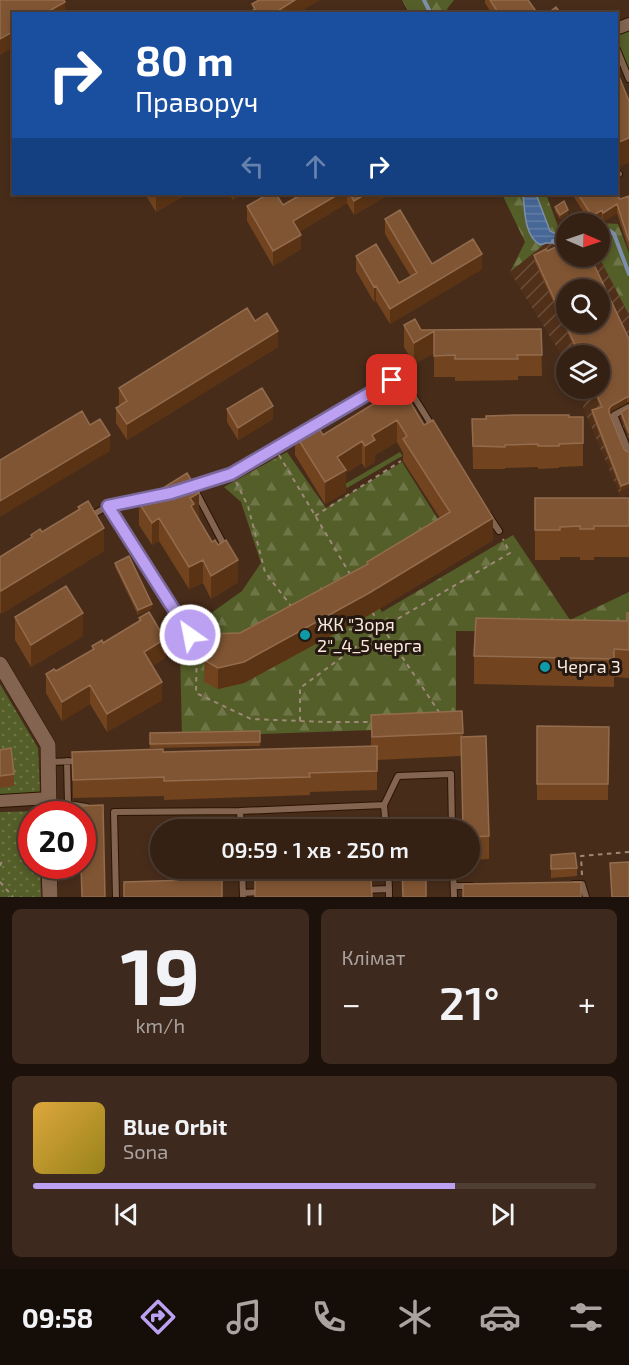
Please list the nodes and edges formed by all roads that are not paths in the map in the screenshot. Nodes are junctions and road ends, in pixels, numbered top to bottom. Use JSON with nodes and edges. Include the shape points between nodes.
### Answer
{"nodes":[{"id":1,"x":618,"y":52,"type":"edge"},
{"id":2,"x":629,"y":79,"type":"edge"},
{"id":3,"x":629,"y":407,"type":"edge"},
{"id":4,"x":438,"y":436,"type":"edge"},
{"id":5,"x":629,"y":452,"type":"edge"},
{"id":6,"x":194,"y":486,"type":"junction"},
{"id":7,"x":179,"y":490,"type":"edge"},
{"id":8,"x":160,"y":495,"type":"edge"},
{"id":9,"x":108,"y":506,"type":"junction"},
{"id":10,"x":486,"y":512,"type":"edge"},
{"id":11,"x":78,"y":523,"type":"edge"},
{"id":12,"x":499,"y":531,"type":"road end"},
{"id":13,"x":228,"y":553,"type":"edge"},
{"id":14,"x":190,"y":635,"type":"road end"},
{"id":15,"x":0,"y":664,"type":"edge"},
{"id":16,"x":68,"y":761,"type":"junction"},
{"id":17,"x":79,"y":761,"type":"edge"},
{"id":18,"x":48,"y":762,"type":"junction"},
{"id":19,"x":49,"y":798,"type":"joint"},
{"id":20,"x":0,"y":801,"type":"edge"},
{"id":21,"x":68,"y":801,"type":"edge"},
{"id":22,"x":384,"y":805,"type":"junction"},
{"id":23,"x":102,"y":810,"type":"edge"},
{"id":24,"x":240,"y":811,"type":"junction"},
{"id":25,"x":114,"y":812,"type":"junction"},
{"id":26,"x":240,"y":819,"type":"edge"},
{"id":27,"x":385,"y":819,"type":"edge"},
{"id":28,"x":452,"y":819,"type":"edge"},
{"id":29,"x":49,"y":879,"type":"edge"},
{"id":30,"x":242,"y":879,"type":"edge"},
{"id":31,"x":454,"y":879,"type":"edge"},
{"id":32,"x":570,"y":884,"type":"edge"},
{"id":33,"x":454,"y":886,"type":"junction"},
{"id":34,"x":477,"y":886,"type":"edge"},
{"id":35,"x":355,"y":890,"type":"edge"},
{"id":36,"x":265,"y":892,"type":"edge"},
{"id":37,"x":389,"y":893,"type":"edge"},
{"id":38,"x":243,"y":895,"type":"edge"},
{"id":39,"x":50,"y":897,"type":"edge"},
{"id":40,"x":116,"y":897,"type":"edge"},
{"id":41,"x":454,"y":897,"type":"edge"},
{"id":42,"x":585,"y":897,"type":"edge"}],
"edges":[{"from":1,"to":2,"type":"lane"},
{"from":3,"to":5,"type":"lane","via":[[615,415]]},
{"from":4,"to":6,"type":"lane","via":[[414,397],[392,380],[231,474]]},
{"from":6,"to":7,"type":"lane"},
{"from":6,"to":13,"type":"lane"},
{"from":8,"to":9,"type":"lane"},
{"from":9,"to":11,"type":"lane"},
{"from":9,"to":14,"type":"lane"},
{"from":10,"to":12,"type":"lane"},
{"from":15,"to":18,"type":"street","via":[[48,745]]},
{"from":16,"to":17,"type":"lane"},
{"from":16,"to":18,"type":"lane"},
{"from":16,"to":21,"type":"lane"},
{"from":18,"to":19,"type":"street"},
{"from":19,"to":20,"type":"street"},
{"from":22,"to":24,"type":"lane"},
{"from":22,"to":27,"type":"lane"},
{"from":22,"to":28,"type":"lane","via":[[398,776],[451,774]]},
{"from":23,"to":25,"type":"lane"},
{"from":24,"to":25,"type":"lane"},
{"from":24,"to":26,"type":"lane"},
{"from":25,"to":40,"type":"lane"},
{"from":29,"to":39,"type":"street"},
{"from":30,"to":38,"type":"lane"},
{"from":31,"to":33,"type":"lane"},
{"from":32,"to":42,"type":"lane","via":[[582,884]]},
{"from":33,"to":34,"type":"lane"},
{"from":33,"to":41,"type":"lane"},
{"from":35,"to":37,"type":"lane"},
{"from":36,"to":38,"type":"lane"}]}
